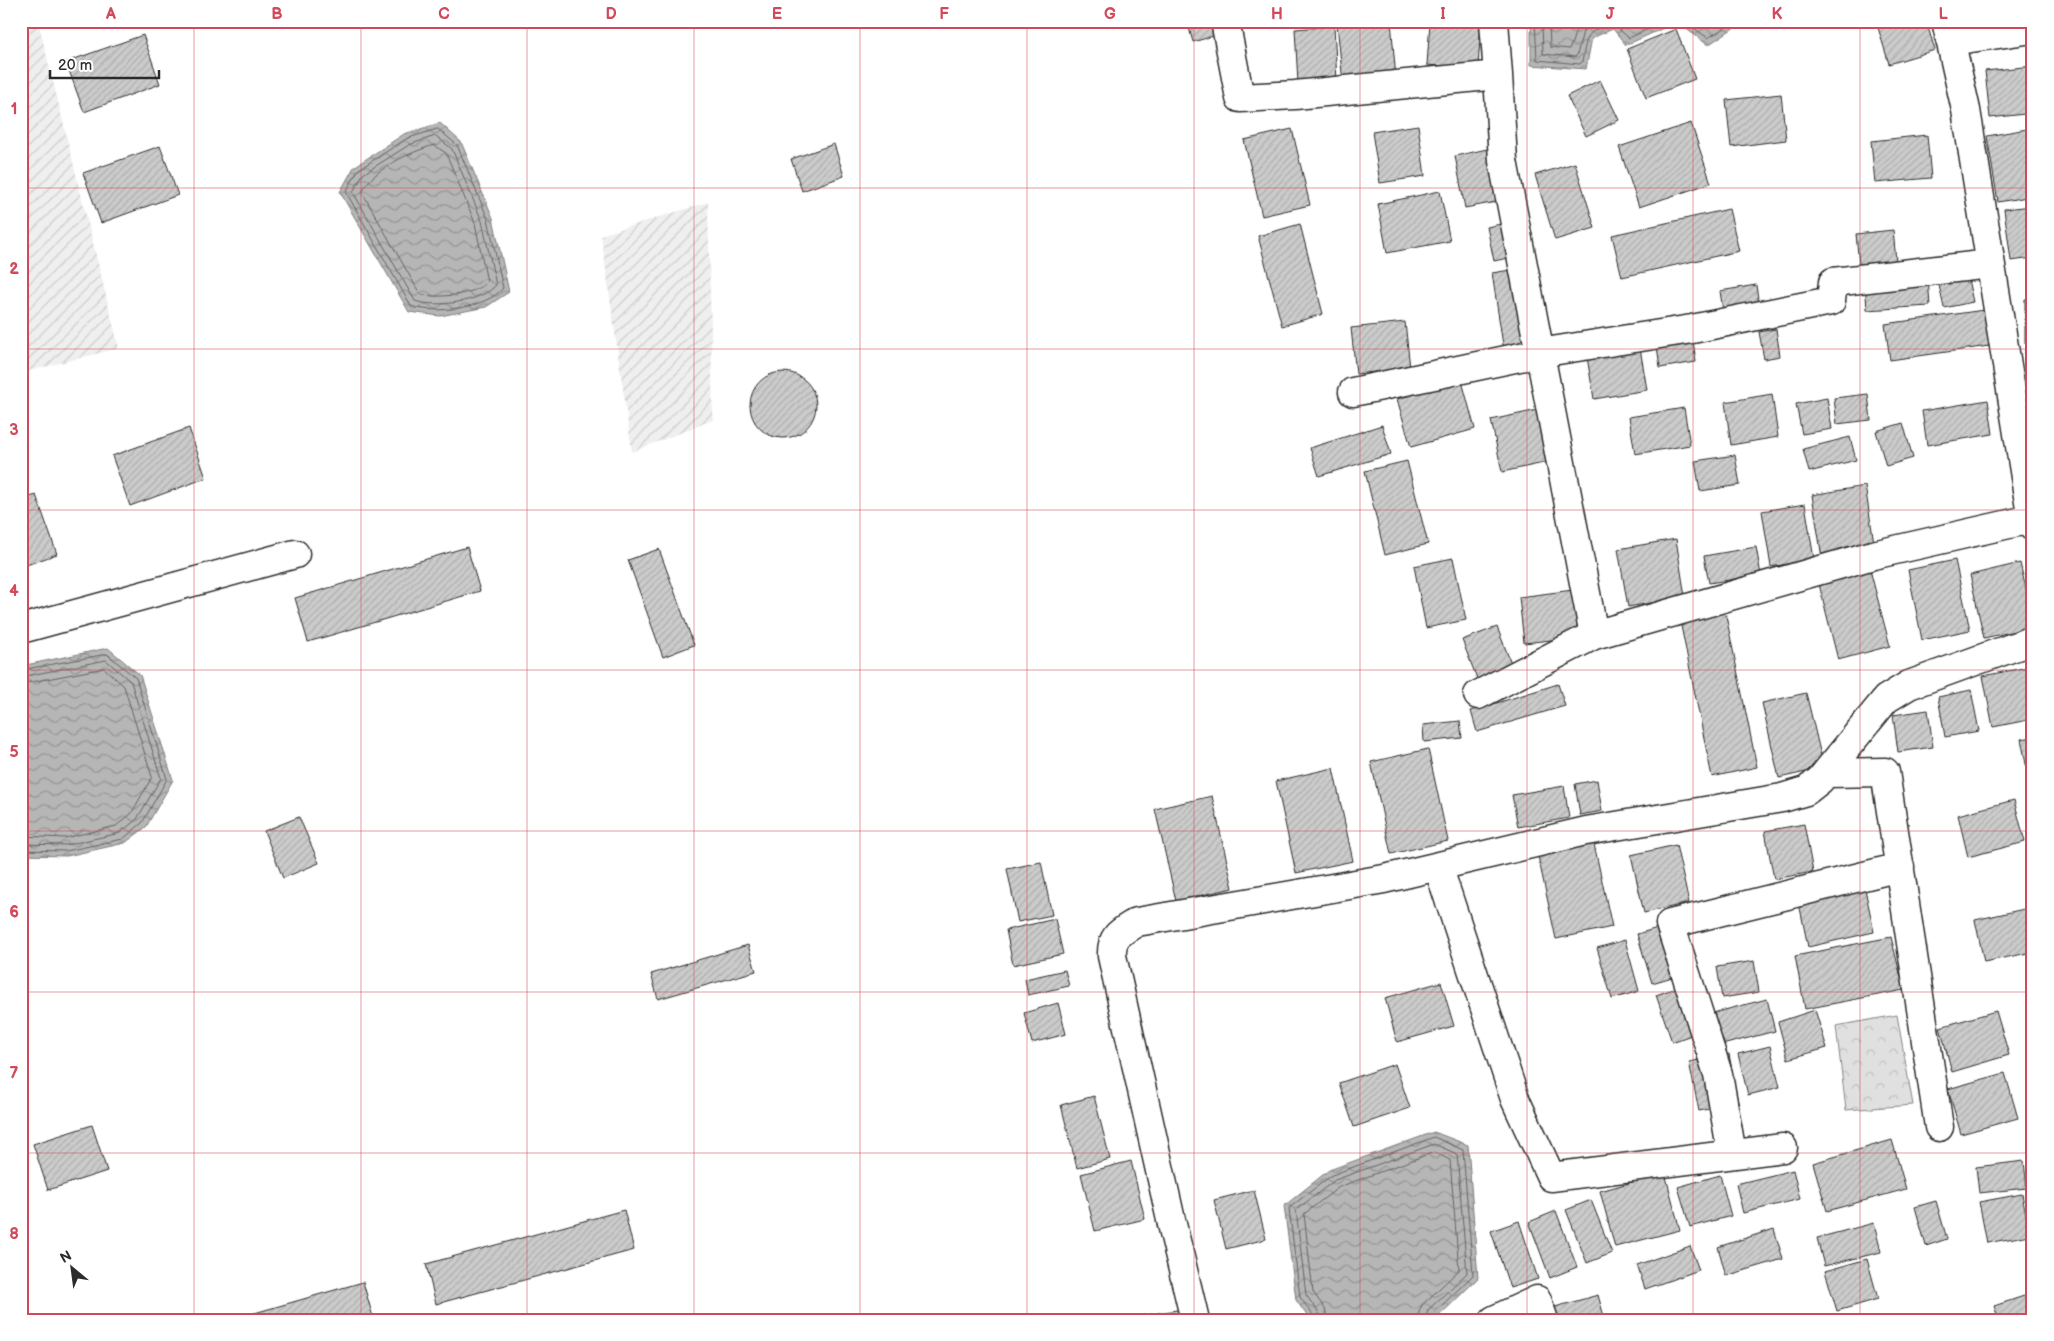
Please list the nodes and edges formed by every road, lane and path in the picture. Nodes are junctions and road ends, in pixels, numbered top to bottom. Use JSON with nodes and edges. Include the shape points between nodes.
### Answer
{"nodes":[{"id":1,"x":1225,"y":21,"type":"edge"},
{"id":2,"x":1494,"y":21,"type":"edge"},
{"id":3,"x":2033,"y":29,"type":"edge"},
{"id":4,"x":1949,"y":31,"type":"edge"},
{"id":5,"x":1498,"y":75,"type":"junction"},
{"id":6,"x":1990,"y":264,"type":"junction"},
{"id":7,"x":1539,"y":353,"type":"junction"},
{"id":8,"x":1353,"y":392,"type":"dead end"},
{"id":9,"x":2032,"y":523,"type":"edge"},
{"id":10,"x":295,"y":554,"type":"dead end"},
{"id":11,"x":21,"y":629,"type":"edge"},
{"id":12,"x":1594,"y":635,"type":"junction"},
{"id":13,"x":2033,"y":640,"type":"edge"},
{"id":14,"x":1478,"y":695,"type":"dead end"},
{"id":15,"x":1827,"y":772,"type":"junction"},
{"id":16,"x":1438,"y":866,"type":"junction"},
{"id":17,"x":1900,"y":867,"type":"junction"},
{"id":18,"x":1939,"y":1127,"type":"dead end"},
{"id":19,"x":1783,"y":1148,"type":"dead end"},
{"id":20,"x":1732,"y":1154,"type":"junction"},
{"id":21,"x":1195,"y":1320,"type":"edge"},
{"id":22,"x":1494,"y":1320,"type":"edge"},
{"id":23,"x":1544,"y":1320,"type":"edge"}],
"edges":[{"from":1,"to":5,"type":"street","via":[[1240,98]]},
{"from":2,"to":5,"type":"street"},
{"from":3,"to":4,"type":"street"},
{"from":4,"to":6,"type":"street","via":[[1966,110]]},
{"from":5,"to":7,"type":"street","via":[[1503,161]]},
{"from":6,"to":7,"type":"street","via":[[1833,282],[1831,301],[1692,329]]},
{"from":6,"to":9,"type":"street"},
{"from":7,"to":8,"type":"street"},
{"from":7,"to":12,"type":"street"},
{"from":9,"to":12,"type":"street","via":[[1873,555]]},
{"from":10,"to":11,"type":"street"},
{"from":12,"to":14,"type":"street"},
{"from":13,"to":15,"type":"street","via":[[1909,684],[1886,699]]},
{"from":15,"to":16,"type":"street","via":[[1806,791],[1782,798],[1586,831]]},
{"from":15,"to":17,"type":"street","via":[[1885,772]]},
{"from":16,"to":20,"type":"street","via":[[1516,1099],[1551,1177]]},
{"from":16,"to":21,"type":"street","via":[[1384,880],[1137,922],[1119,933],[1112,944],[1112,956]]},
{"from":17,"to":18,"type":"street"},
{"from":17,"to":20,"type":"street","via":[[1670,924],[1718,1074]]},
{"from":19,"to":20,"type":"street"},
{"from":22,"to":23,"type":"street","via":[[1537,1300]]}]}
